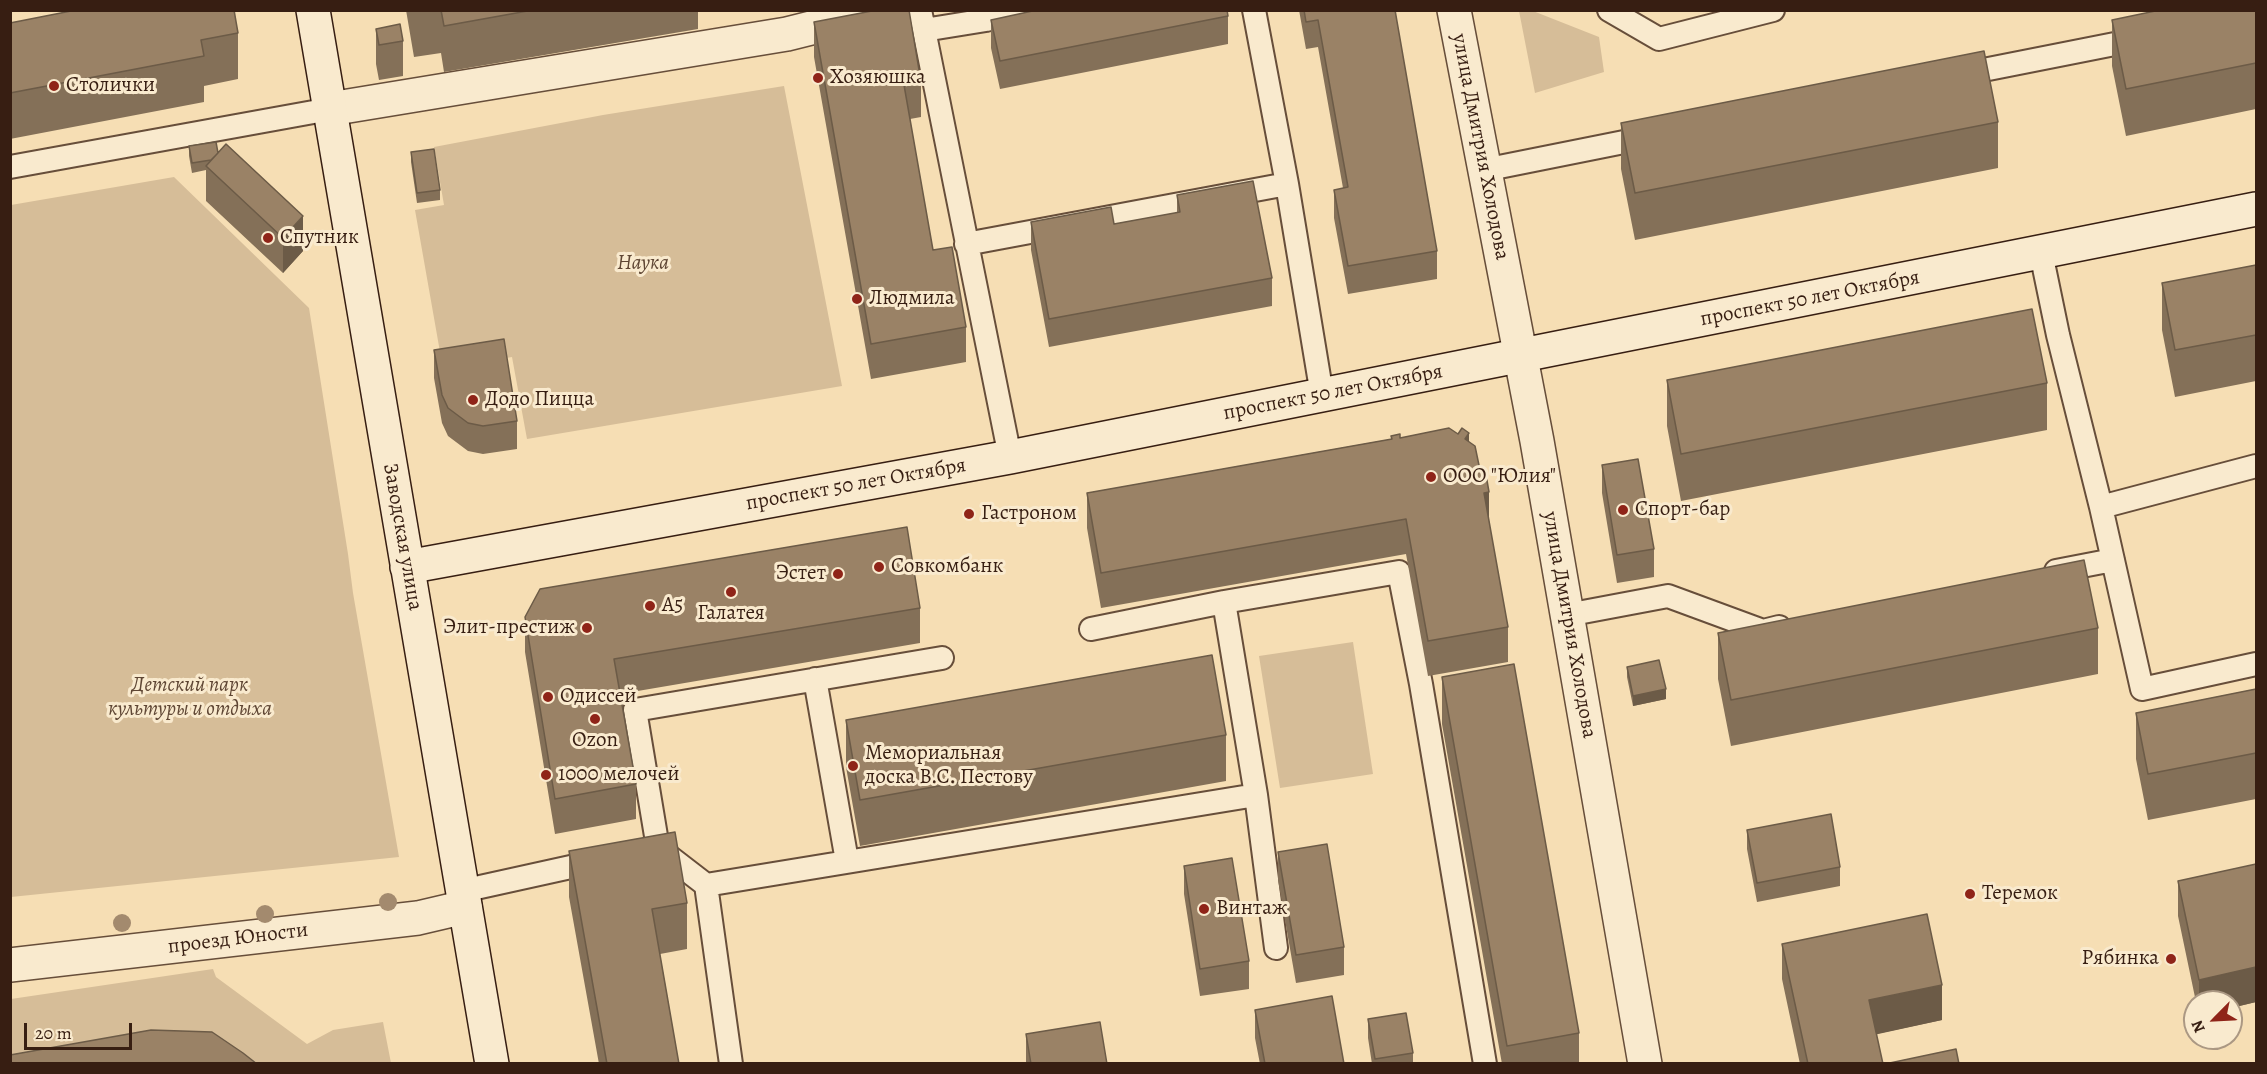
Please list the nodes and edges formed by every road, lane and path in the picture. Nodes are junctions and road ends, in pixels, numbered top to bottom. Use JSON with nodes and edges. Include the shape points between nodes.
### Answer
{"nodes":[{"id":1,"x":313,"y":10,"type":"edge"},
{"id":2,"x":883,"y":10,"type":"edge"},
{"id":3,"x":1025,"y":10,"type":"edge"},
{"id":4,"x":1254,"y":10,"type":"edge"},
{"id":5,"x":1454,"y":10,"type":"edge"},
{"id":6,"x":1609,"y":10,"type":"edge"},
{"id":7,"x":1773,"y":10,"type":"edge"},
{"id":8,"x":922,"y":20,"type":"edge"},
{"id":9,"x":2163,"y":34,"type":"edge"},
{"id":10,"x":1940,"y":78,"type":"edge"},
{"id":11,"x":330,"y":109,"type":"junction"},
{"id":12,"x":1670,"y":132,"type":"edge"},
{"id":13,"x":10,"y":167,"type":"edge"},
{"id":14,"x":1484,"y":170,"type":"junction"},
{"id":15,"x":1287,"y":184,"type":"junction"},
{"id":16,"x":2256,"y":209,"type":"edge"},
{"id":17,"x":966,"y":244,"type":"junction"},
{"id":18,"x":2041,"y":253,"type":"junction"},
{"id":19,"x":1520,"y":356,"type":"junction"},
{"id":20,"x":1322,"y":395,"type":"junction"},
{"id":21,"x":1010,"y":457,"type":"junction"},
{"id":22,"x":2256,"y":466,"type":"edge"},
{"id":23,"x":2101,"y":507,"type":"junction"},
{"id":24,"x":2113,"y":560,"type":"junction"},
{"id":25,"x":407,"y":567,"type":"junction"},
{"id":26,"x":2031,"y":576,"type":"edge"},
{"id":27,"x":1224,"y":602,"type":"junction"},
{"id":28,"x":1567,"y":615,"type":"junction"},
{"id":29,"x":1798,"y":624,"type":"edge"},
{"id":30,"x":1091,"y":629,"type":"dead end"},
{"id":31,"x":942,"y":658,"type":"dead end"},
{"id":32,"x":2256,"y":664,"type":"edge"},
{"id":33,"x":815,"y":679,"type":"junction"},
{"id":34,"x":1256,"y":795,"type":"junction"},
{"id":35,"x":657,"y":848,"type":"junction"},
{"id":36,"x":846,"y":861,"type":"junction"},
{"id":37,"x":706,"y":885,"type":"junction"},
{"id":38,"x":464,"y":899,"type":"junction"},
{"id":39,"x":1276,"y":948,"type":"dead end"},
{"id":40,"x":10,"y":965,"type":"edge"},
{"id":41,"x":492,"y":1064,"type":"edge"},
{"id":42,"x":731,"y":1064,"type":"edge"},
{"id":43,"x":1485,"y":1064,"type":"edge"},
{"id":44,"x":1645,"y":1064,"type":"edge"}],
"edges":[{"from":1,"to":11,"type":"street","name":"Заводская улица"},
{"from":2,"to":11,"type":"street","via":[[787,34]]},
{"from":3,"to":8,"type":"lane","via":[[986,20]]},
{"from":4,"to":15,"type":"lane"},
{"from":5,"to":14,"type":"street","name":"улица Дмитрия Холодова"},
{"from":6,"to":7,"type":"lane","via":[[1659,39]]},
{"from":8,"to":17,"type":"lane"},
{"from":9,"to":10,"type":"lane"},
{"from":11,"to":13,"type":"lane"},
{"from":11,"to":25,"type":"street","name":"Заводская улица"},
{"from":12,"to":14,"type":"lane"},
{"from":14,"to":19,"type":"street","name":"улица Дмитрия Холодова"},
{"from":15,"to":17,"type":"lane"},
{"from":15,"to":20,"type":"lane"},
{"from":16,"to":18,"type":"street","name":"проспект 50 лет Октября"},
{"from":17,"to":21,"type":"lane"},
{"from":18,"to":19,"type":"street","name":"проспект 50 лет Октября"},
{"from":18,"to":23,"type":"lane"},
{"from":19,"to":20,"type":"street","name":"проспект 50 лет Октября"},
{"from":19,"to":28,"type":"street","name":"улица Дмитрия Холодова"},
{"from":20,"to":21,"type":"street","name":"проспект 50 лет Октября"},
{"from":21,"to":25,"type":"street","name":"проспект 50 лет Октября"},
{"from":22,"to":23,"type":"lane"},
{"from":23,"to":24,"type":"lane"},
{"from":24,"to":26,"type":"lane"},
{"from":24,"to":32,"type":"lane","via":[[2142,690]]},
{"from":25,"to":38,"type":"street","name":"Заводская улица"},
{"from":27,"to":30,"type":"lane"},
{"from":27,"to":34,"type":"lane"},
{"from":27,"to":43,"type":"lane","via":[[1399,572]]},
{"from":28,"to":29,"type":"lane","via":[[1668,596],[1762,631]]},
{"from":28,"to":44,"type":"street","name":"улица Дмитрия Холодова"},
{"from":31,"to":33,"type":"lane"},
{"from":33,"to":35,"type":"lane","via":[[635,710]]},
{"from":33,"to":36,"type":"lane"},
{"from":34,"to":36,"type":"lane"},
{"from":34,"to":39,"type":"lane"},
{"from":35,"to":37,"type":"lane"},
{"from":35,"to":38,"type":"lane"},
{"from":36,"to":37,"type":"lane"},
{"from":37,"to":42,"type":"lane"},
{"from":38,"to":40,"type":"street","name":"проезд Юности","via":[[418,918]]},
{"from":38,"to":41,"type":"street","name":"Заводская улица"}]}
